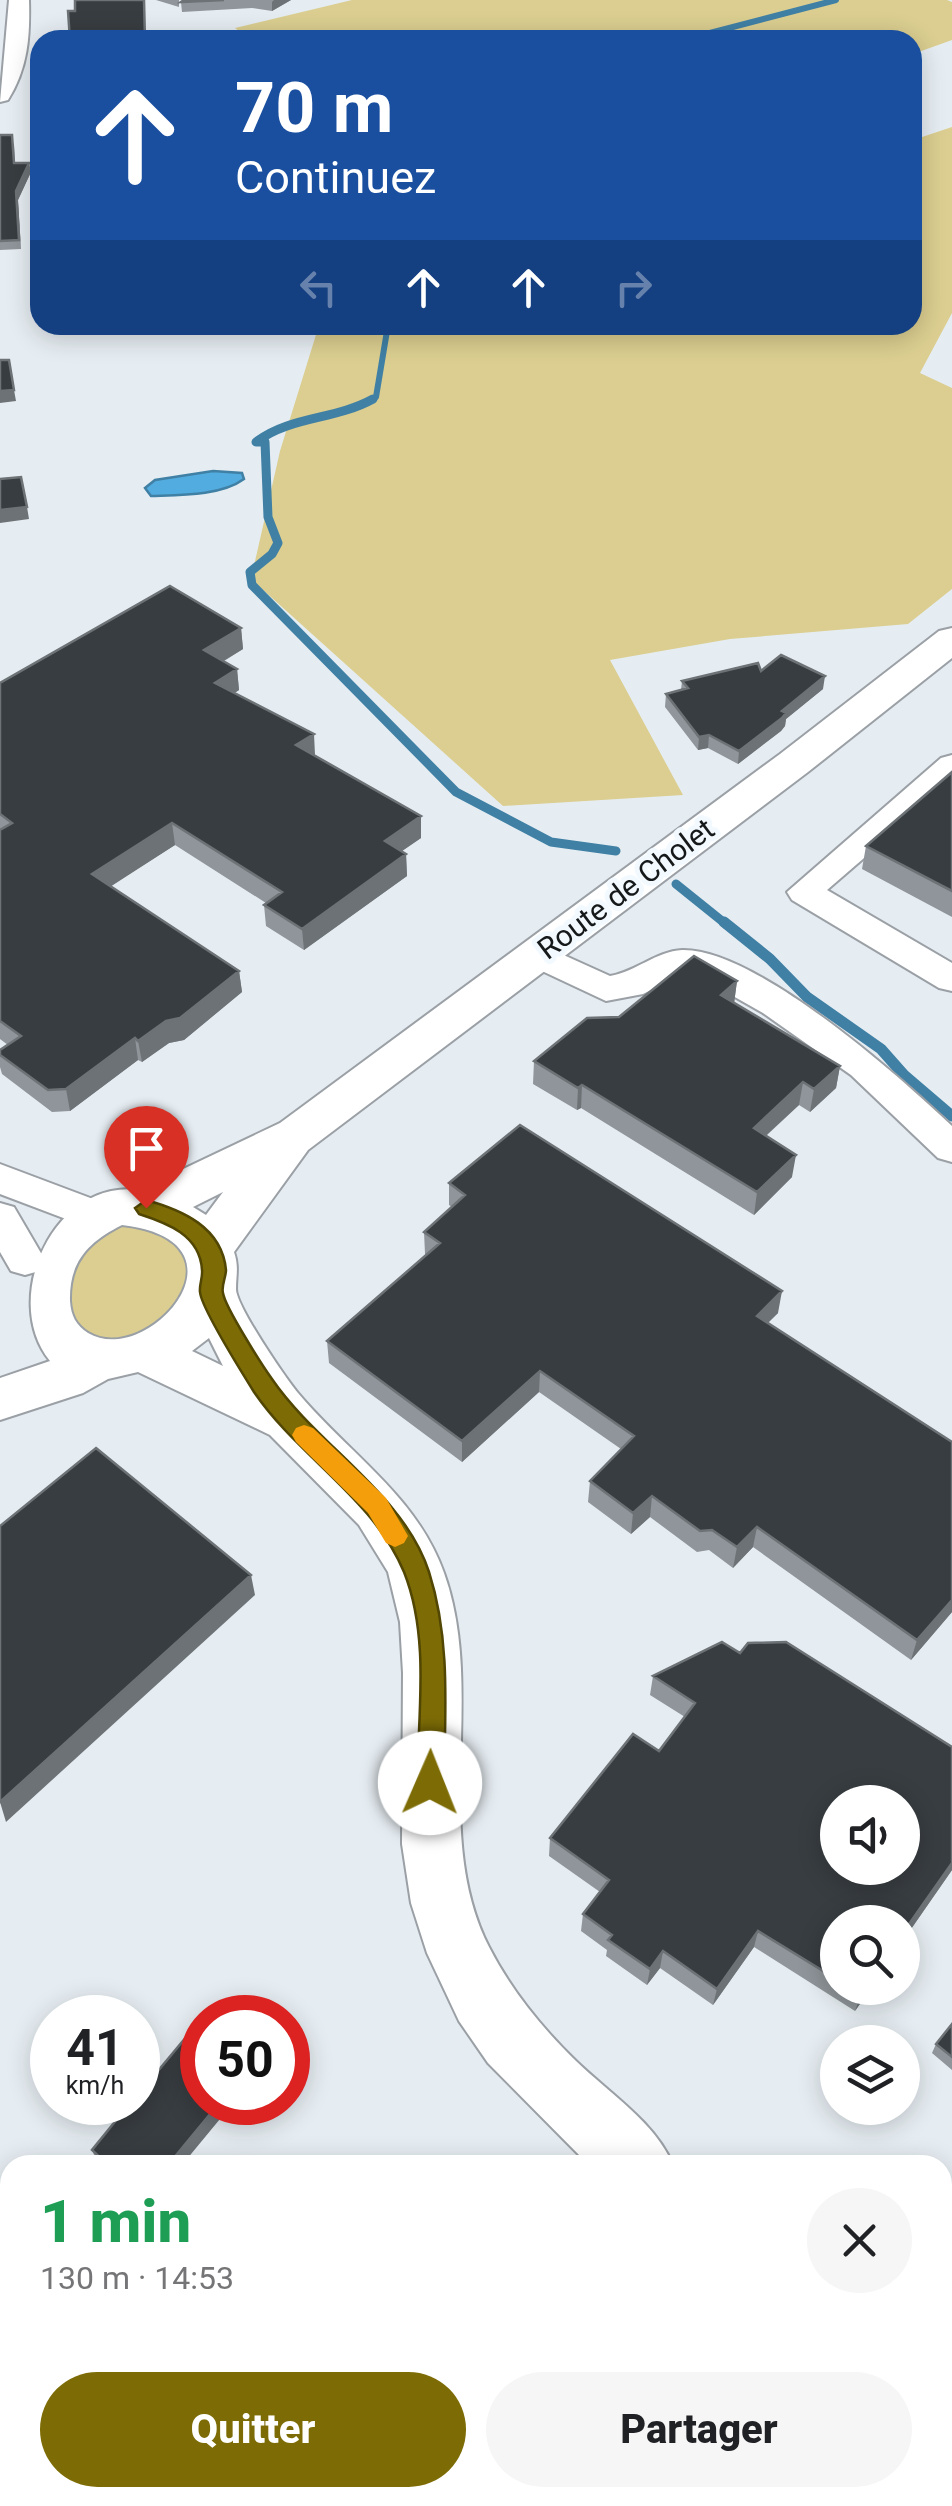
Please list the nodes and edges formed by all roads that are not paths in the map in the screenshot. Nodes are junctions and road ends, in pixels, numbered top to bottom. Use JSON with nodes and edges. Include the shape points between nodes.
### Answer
{"nodes":[{"id":1,"x":18,"y":0,"type":"edge"},
{"id":2,"x":0,"y":95,"type":"edge"},
{"id":3,"x":952,"y":639,"type":"edge"},
{"id":4,"x":952,"y":764,"type":"edge"},
{"id":5,"x":537,"y":955,"type":"junction"},
{"id":6,"x":952,"y":979,"type":"edge"},
{"id":7,"x":297,"y":1135,"type":"junction"},
{"id":8,"x":952,"y":1148,"type":"edge"},
{"id":9,"x":0,"y":1178,"type":"edge"},
{"id":10,"x":146,"y":1208,"type":"junction"},
{"id":11,"x":87,"y":1212,"type":"junction"},
{"id":12,"x":12,"y":1239,"type":"edge"},
{"id":13,"x":210,"y":1272,"type":"junction"},
{"id":14,"x":10,"y":1323,"type":"edge"},
{"id":15,"x":123,"y":1355,"type":"junction"},
{"id":16,"x":0,"y":1399,"type":"edge"},
{"id":17,"x":290,"y":1422,"type":"junction"},
{"id":18,"x":628,"y":2155,"type":"edge"}],
"edges":[{"from":1,"to":2,"type":"street","via":[[20,48]]},
{"from":3,"to":5,"type":"main road","name":"Route de Cholet"},
{"from":4,"to":6,"type":"street","via":[[804,892]]},
{"from":5,"to":7,"type":"main road","name":"Route de Cholet"},
{"from":5,"to":8,"type":"street","via":[[606,988],[630,985],[678,962],[713,967],[864,1066]]},
{"from":7,"to":10,"type":"main road","name":"Route de Cholet"},
{"from":7,"to":13,"type":"main road","name":"Route de Cholet","via":[[246,1197]]},
{"from":9,"to":11,"type":"street"},
{"from":10,"to":11,"type":"main road"},
{"from":10,"to":13,"type":"main road","via":[[195,1231]]},
{"from":11,"to":12,"type":"main road","via":[[40,1240]]},
{"from":12,"to":14,"type":"main road","via":[[17,1284]]},
{"from":13,"to":15,"type":"main road","via":[[197,1318]]},
{"from":13,"to":17,"type":"main road","via":[[262,1384]]},
{"from":14,"to":15,"type":"main road","via":[[73,1354]]},
{"from":15,"to":16,"type":"main road"},
{"from":15,"to":17,"type":"main road"},
{"from":17,"to":18,"type":"main road","via":[[377,1506],[416,1570],[433,1640],[435,1882],[469,1979],[496,2024],[540,2075]]}]}
